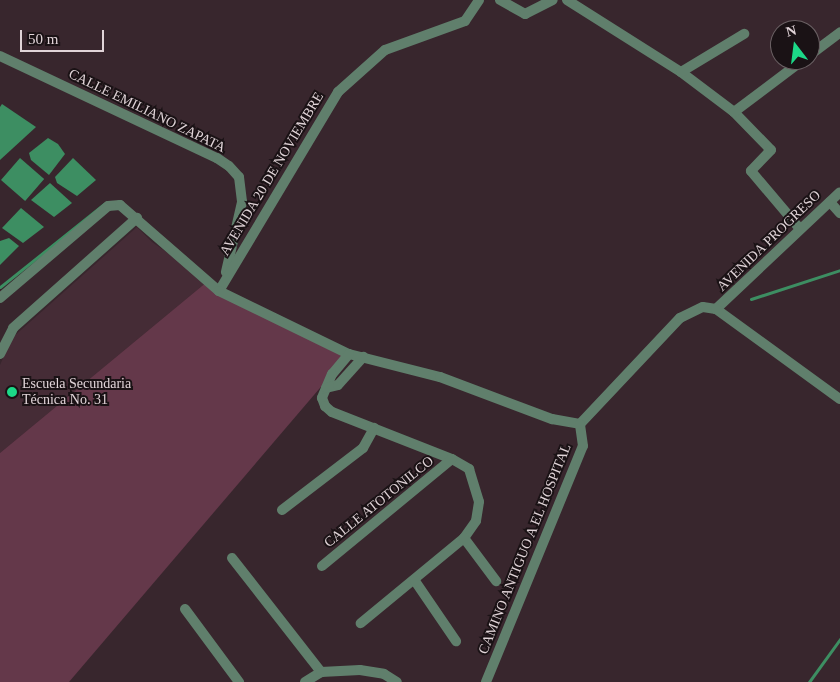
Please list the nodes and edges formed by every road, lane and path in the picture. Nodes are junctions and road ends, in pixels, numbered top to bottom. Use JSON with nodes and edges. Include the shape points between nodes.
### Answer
{"nodes":[{"id":1,"x":479,"y":0,"type":"edge"},
{"id":2,"x":500,"y":0,"type":"edge"},
{"id":3,"x":553,"y":0,"type":"edge"},
{"id":4,"x":567,"y":0,"type":"edge"},
{"id":5,"x":840,"y":32,"type":"edge"},
{"id":6,"x":744,"y":34,"type":"dead end"},
{"id":7,"x":820,"y":47,"type":"edge"},
{"id":8,"x":0,"y":56,"type":"edge"},
{"id":9,"x":790,"y":70,"type":"edge"},
{"id":10,"x":681,"y":72,"type":"junction"},
{"id":11,"x":734,"y":112,"type":"junction"},
{"id":12,"x":840,"y":192,"type":"edge"},
{"id":13,"x":830,"y":202,"type":"junction"},
{"id":14,"x":840,"y":214,"type":"edge"},
{"id":15,"x":137,"y":218,"type":"junction"},
{"id":16,"x":800,"y":228,"type":"junction"},
{"id":17,"x":225,"y":278,"type":"junction"},
{"id":18,"x":219,"y":291,"type":"junction"},
{"id":19,"x":0,"y":298,"type":"edge"},
{"id":20,"x":716,"y":310,"type":"junction"},
{"id":21,"x":0,"y":354,"type":"edge"},
{"id":22,"x":349,"y":354,"type":"junction"},
{"id":23,"x":363,"y":357,"type":"junction"},
{"id":24,"x":326,"y":388,"type":"junction"},
{"id":25,"x":840,"y":399,"type":"edge"},
{"id":26,"x":580,"y":424,"type":"junction"},
{"id":27,"x":374,"y":428,"type":"junction"},
{"id":28,"x":452,"y":459,"type":"junction"},
{"id":29,"x":282,"y":510,"type":"dead end"},
{"id":30,"x":464,"y":538,"type":"junction"},
{"id":31,"x":232,"y":558,"type":"dead end"},
{"id":32,"x":322,"y":566,"type":"dead end"},
{"id":33,"x":414,"y":581,"type":"junction"},
{"id":34,"x":496,"y":582,"type":"dead end"},
{"id":35,"x":185,"y":609,"type":"dead end"},
{"id":36,"x":361,"y":623,"type":"dead end"},
{"id":37,"x":456,"y":641,"type":"dead end"},
{"id":38,"x":321,"y":672,"type":"junction"},
{"id":39,"x":239,"y":682,"type":"edge"},
{"id":40,"x":305,"y":682,"type":"edge"},
{"id":41,"x":398,"y":682,"type":"edge"},
{"id":42,"x":486,"y":682,"type":"edge"}],
"edges":[{"from":1,"to":17,"type":"street","name":"AVENIDA 20 DE NOVIEMBRE","via":[[465,21],[385,50],[338,92]]},
{"from":2,"to":3,"type":"street","via":[[525,14]]},
{"from":4,"to":10,"type":"street"},
{"from":5,"to":7,"type":"street"},
{"from":6,"to":10,"type":"street"},
{"from":8,"to":17,"type":"street","name":"CALLE EMILIANO ZAPATA","via":[[229,166],[239,177],[242,202]]},
{"from":9,"to":11,"type":"street"},
{"from":10,"to":11,"type":"street"},
{"from":11,"to":16,"type":"street","via":[[771,150],[751,171]]},
{"from":12,"to":13,"type":"street","name":"AVENIDA PROGRESO"},
{"from":13,"to":14,"type":"street"},
{"from":13,"to":16,"type":"street","name":"AVENIDA PROGRESO"},
{"from":15,"to":18,"type":"street"},
{"from":15,"to":19,"type":"street","via":[[120,205],[108,206]]},
{"from":15,"to":21,"type":"street","via":[[13,328]]},
{"from":16,"to":20,"type":"street","name":"AVENIDA PROGRESO"},
{"from":17,"to":18,"type":"street","name":"AVENIDA 20 DE NOVIEMBRE"},
{"from":18,"to":22,"type":"street"},
{"from":20,"to":25,"type":"street"},
{"from":20,"to":26,"type":"street","via":[[698,308],[680,318]]},
{"from":22,"to":23,"type":"street"},
{"from":22,"to":24,"type":"street","via":[[332,374]]},
{"from":23,"to":24,"type":"street","via":[[338,385]]},
{"from":23,"to":26,"type":"street","via":[[440,377],[552,419]]},
{"from":24,"to":27,"type":"street","via":[[322,398],[332,412]]},
{"from":26,"to":42,"type":"street","name":"CAMINO ANTIGUO A EL HOSPITAL","via":[[583,446]]},
{"from":27,"to":28,"type":"street"},
{"from":27,"to":29,"type":"street","via":[[363,448]]},
{"from":28,"to":30,"type":"street","via":[[469,469],[479,502],[476,521]]},
{"from":28,"to":32,"type":"street","name":"CALLE ATOTONILCO"},
{"from":30,"to":33,"type":"street"},
{"from":30,"to":34,"type":"street"},
{"from":31,"to":38,"type":"street"},
{"from":33,"to":36,"type":"street"},
{"from":33,"to":37,"type":"street"},
{"from":35,"to":39,"type":"street"},
{"from":38,"to":40,"type":"street"},
{"from":38,"to":41,"type":"street","via":[[360,670],[384,674]]}]}
